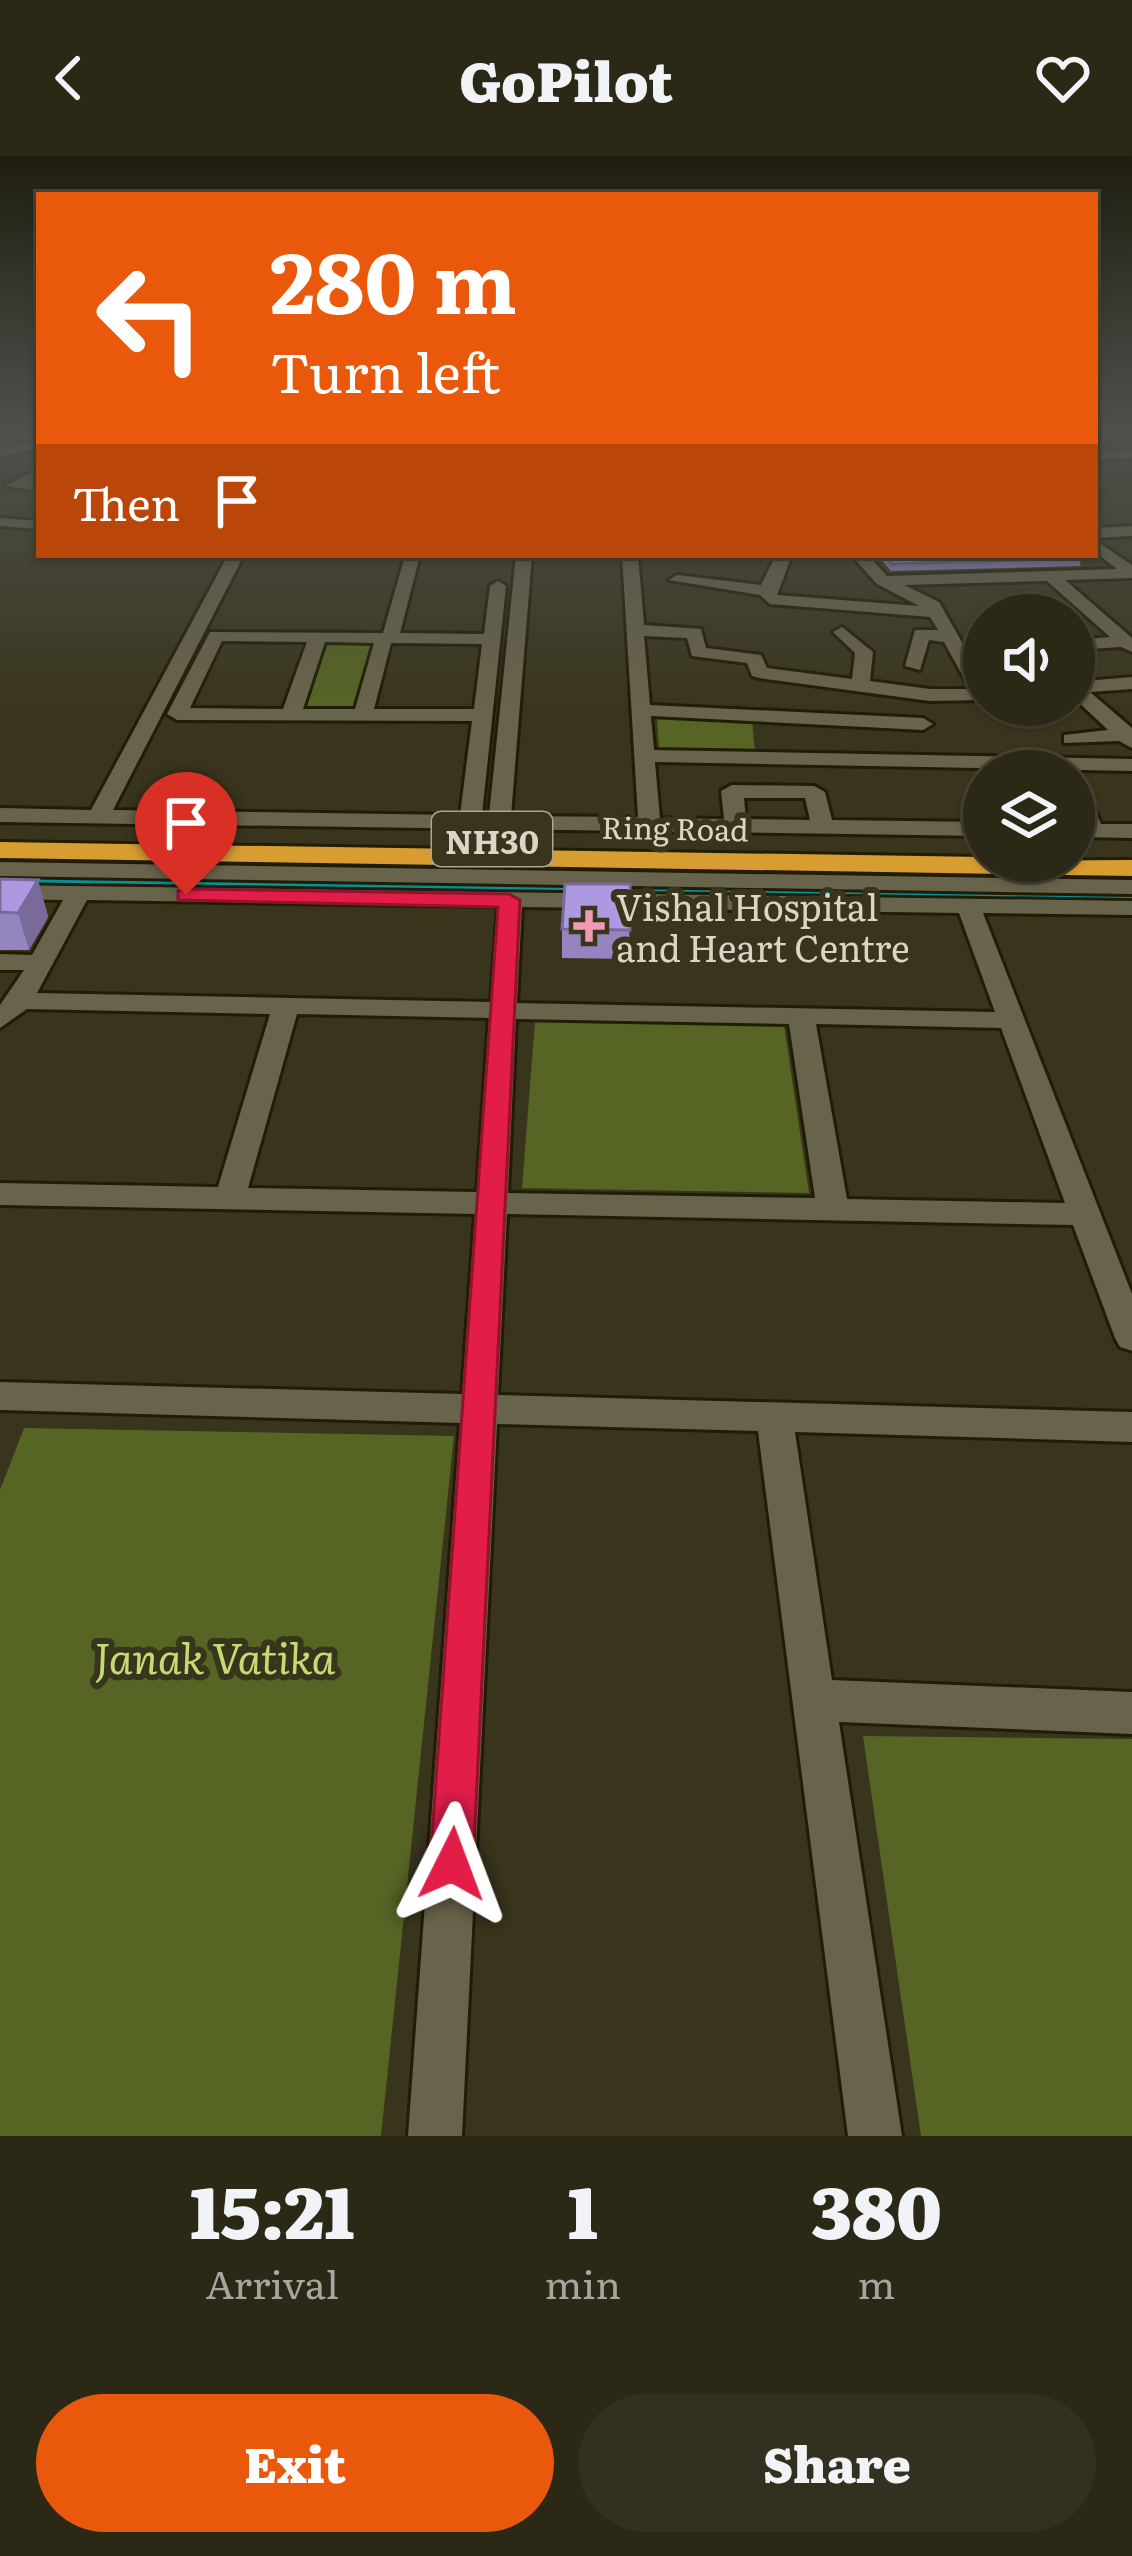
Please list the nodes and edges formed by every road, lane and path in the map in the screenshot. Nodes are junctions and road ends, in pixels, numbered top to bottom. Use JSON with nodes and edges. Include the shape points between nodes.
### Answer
{"nodes":[{"id":1,"x":0,"y":526,"type":"edge"},
{"id":2,"x":36,"y":529,"type":"edge"},
{"id":3,"x":1132,"y":535,"type":"edge"},
{"id":4,"x":1098,"y":539,"type":"edge"},
{"id":5,"x":1098,"y":542,"type":"edge"},
{"id":6,"x":234,"y":558,"type":"edge"},
{"id":7,"x":524,"y":558,"type":"edge"},
{"id":8,"x":630,"y":558,"type":"edge"},
{"id":9,"x":679,"y":558,"type":"edge"},
{"id":10,"x":782,"y":558,"type":"edge"},
{"id":11,"x":862,"y":558,"type":"edge"},
{"id":12,"x":1091,"y":558,"type":"edge"},
{"id":13,"x":411,"y":559,"type":"dead end"},
{"id":14,"x":1132,"y":573,"type":"edge"},
{"id":15,"x":1112,"y":574,"type":"junction"},
{"id":16,"x":1051,"y":576,"type":"junction"},
{"id":17,"x":883,"y":581,"type":"junction"},
{"id":18,"x":498,"y":586,"type":"dead end"},
{"id":19,"x":1132,"y":589,"type":"edge"},
{"id":20,"x":766,"y":591,"type":"junction"},
{"id":21,"x":936,"y":612,"type":"junction"},
{"id":22,"x":635,"y":630,"type":"junction"},
{"id":23,"x":842,"y":632,"type":"dead end"},
{"id":24,"x":318,"y":638,"type":"junction"},
{"id":25,"x":387,"y":638,"type":"junction"},
{"id":26,"x":489,"y":639,"type":"junction"},
{"id":27,"x":1095,"y":644,"type":"edge"},
{"id":28,"x":1128,"y":644,"type":"edge"},
{"id":29,"x":955,"y":645,"type":"junction"},
{"id":30,"x":963,"y":647,"type":"edge"},
{"id":31,"x":963,"y":659,"type":"edge"},
{"id":32,"x":914,"y":666,"type":"dead end"},
{"id":33,"x":1132,"y":683,"type":"edge"},
{"id":34,"x":860,"y":687,"type":"junction"},
{"id":35,"x":963,"y":694,"type":"edge"},
{"id":36,"x":641,"y":710,"type":"junction"},
{"id":37,"x":291,"y":714,"type":"junction"},
{"id":38,"x":363,"y":715,"type":"junction"},
{"id":39,"x":481,"y":715,"type":"junction"},
{"id":40,"x":761,"y":716,"type":"junction"},
{"id":41,"x":923,"y":724,"type":"dead end"},
{"id":42,"x":1129,"y":736,"type":"edge"},
{"id":43,"x":1071,"y":739,"type":"dead end"},
{"id":44,"x":645,"y":756,"type":"junction"},
{"id":45,"x":765,"y":758,"type":"junction"},
{"id":46,"x":1132,"y":764,"type":"edge"},
{"id":47,"x":0,"y":815,"type":"edge"},
{"id":48,"x":100,"y":816,"type":"junction"},
{"id":49,"x":470,"y":821,"type":"junction"},
{"id":50,"x":499,"y":822,"type":"junction"},
{"id":51,"x":650,"y":824,"type":"junction"},
{"id":52,"x":736,"y":825,"type":"junction"},
{"id":53,"x":822,"y":826,"type":"junction"},
{"id":54,"x":963,"y":829,"type":"edge"},
{"id":55,"x":0,"y":834,"type":"edge"},
{"id":56,"x":1095,"y":843,"type":"edge"},
{"id":57,"x":963,"y":847,"type":"edge"},
{"id":58,"x":0,"y":850,"type":"edge"},
{"id":59,"x":1129,"y":859,"type":"edge"},
{"id":60,"x":0,"y":868,"type":"edge"},
{"id":61,"x":0,"y":892,"type":"edge"},
{"id":62,"x":77,"y":893,"type":"junction"},
{"id":63,"x":509,"y":900,"type":"junction"},
{"id":64,"x":969,"y":908,"type":"junction"},
{"id":65,"x":1132,"y":908,"type":"edge"},
{"id":66,"x":0,"y":962,"type":"edge"},
{"id":67,"x":40,"y":963,"type":"junction"},
{"id":68,"x":286,"y":1006,"type":"junction"},
{"id":69,"x":503,"y":1010,"type":"junction"},
{"id":70,"x":10,"y":1011,"type":"edge"},
{"id":71,"x":801,"y":1016,"type":"junction"},
{"id":72,"x":1012,"y":1020,"type":"junction"},
{"id":73,"x":0,"y":1194,"type":"edge"},
{"id":74,"x":230,"y":1198,"type":"junction"},
{"id":75,"x":491,"y":1203,"type":"junction"},
{"id":76,"x":833,"y":1210,"type":"junction"},
{"id":77,"x":1085,"y":1214,"type":"junction"},
{"id":78,"x":1132,"y":1337,"type":"edge"},
{"id":79,"x":3,"y":1403,"type":"edge"},
{"id":80,"x":479,"y":1409,"type":"junction"},
{"id":81,"x":774,"y":1417,"type":"junction"},
{"id":82,"x":1132,"y":1427,"type":"edge"},
{"id":83,"x":813,"y":1700,"type":"junction"},
{"id":84,"x":1132,"y":1713,"type":"edge"},
{"id":85,"x":435,"y":2136,"type":"edge"},
{"id":86,"x":875,"y":2136,"type":"edge"}],
"edges":[{"from":1,"to":2,"type":"street"},
{"from":3,"to":4,"type":"street"},
{"from":5,"to":14,"type":"street"},
{"from":6,"to":48,"type":"street"},
{"from":7,"to":50,"type":"street"},
{"from":8,"to":22,"type":"street"},
{"from":9,"to":20,"type":"street","via":[[677,589]]},
{"from":10,"to":20,"type":"street"},
{"from":11,"to":17,"type":"street"},
{"from":12,"to":15,"type":"street"},
{"from":13,"to":25,"type":"street"},
{"from":14,"to":15,"type":"street"},
{"from":15,"to":16,"type":"street"},
{"from":15,"to":19,"type":"street"},
{"from":16,"to":17,"type":"street"},
{"from":16,"to":28,"type":"street"},
{"from":17,"to":21,"type":"street"},
{"from":18,"to":26,"type":"street"},
{"from":20,"to":21,"type":"street","via":[[770,599]]},
{"from":21,"to":29,"type":"street"},
{"from":22,"to":34,"type":"street","via":[[695,633],[698,652],[755,659],[759,672]]},
{"from":22,"to":36,"type":"street"},
{"from":23,"to":34,"type":"street","via":[[864,652]]},
{"from":24,"to":25,"type":"street"},
{"from":24,"to":37,"type":"street"},
{"from":24,"to":37,"type":"street","via":[[216,636],[177,714]]},
{"from":25,"to":26,"type":"street"},
{"from":25,"to":38,"type":"street"},
{"from":26,"to":39,"type":"street"},
{"from":27,"to":28,"type":"street"},
{"from":29,"to":30,"type":"street"},
{"from":29,"to":31,"type":"street"},
{"from":29,"to":32,"type":"street","via":[[921,634]]},
{"from":33,"to":42,"type":"street","via":[[1074,688]]},
{"from":34,"to":35,"type":"street"},
{"from":36,"to":40,"type":"street"},
{"from":36,"to":44,"type":"street"},
{"from":37,"to":38,"type":"street"},
{"from":38,"to":39,"type":"street"},
{"from":39,"to":49,"type":"street"},
{"from":40,"to":41,"type":"street"},
{"from":40,"to":45,"type":"street"},
{"from":42,"to":43,"type":"street"},
{"from":44,"to":45,"type":"street"},
{"from":44,"to":51,"type":"street"},
{"from":45,"to":46,"type":"street"},
{"from":47,"to":48,"type":"street"},
{"from":48,"to":49,"type":"street"},
{"from":49,"to":50,"type":"street"},
{"from":50,"to":51,"type":"street"},
{"from":51,"to":52,"type":"street"},
{"from":52,"to":53,"type":"street"},
{"from":52,"to":53,"type":"street","via":[[732,791],[814,792]]},
{"from":53,"to":54,"type":"street"},
{"from":55,"to":57,"type":"highway","name":"Ring Road","number":"NH30"},
{"from":56,"to":59,"type":"highway"},
{"from":58,"to":59,"type":"highway","name":"Ring Road","number":"NH30"},
{"from":59,"to":60,"type":"street"},
{"from":61,"to":62,"type":"street"},
{"from":62,"to":63,"type":"street"},
{"from":62,"to":67,"type":"street"},
{"from":63,"to":64,"type":"street"},
{"from":63,"to":69,"type":"street"},
{"from":64,"to":65,"type":"street"},
{"from":64,"to":72,"type":"street"},
{"from":66,"to":67,"type":"street"},
{"from":67,"to":70,"type":"street"},
{"from":68,"to":69,"type":"street"},
{"from":68,"to":70,"type":"street"},
{"from":68,"to":74,"type":"street"},
{"from":69,"to":71,"type":"street"},
{"from":69,"to":75,"type":"street"},
{"from":71,"to":72,"type":"street"},
{"from":71,"to":76,"type":"street"},
{"from":72,"to":77,"type":"street"},
{"from":73,"to":74,"type":"street"},
{"from":74,"to":75,"type":"street"},
{"from":75,"to":76,"type":"street"},
{"from":75,"to":80,"type":"street"},
{"from":76,"to":77,"type":"street"},
{"from":77,"to":78,"type":"street"},
{"from":79,"to":80,"type":"street"},
{"from":80,"to":81,"type":"street"},
{"from":80,"to":85,"type":"street"},
{"from":81,"to":82,"type":"street"},
{"from":81,"to":83,"type":"street"},
{"from":83,"to":84,"type":"street"},
{"from":83,"to":86,"type":"street"}]}
